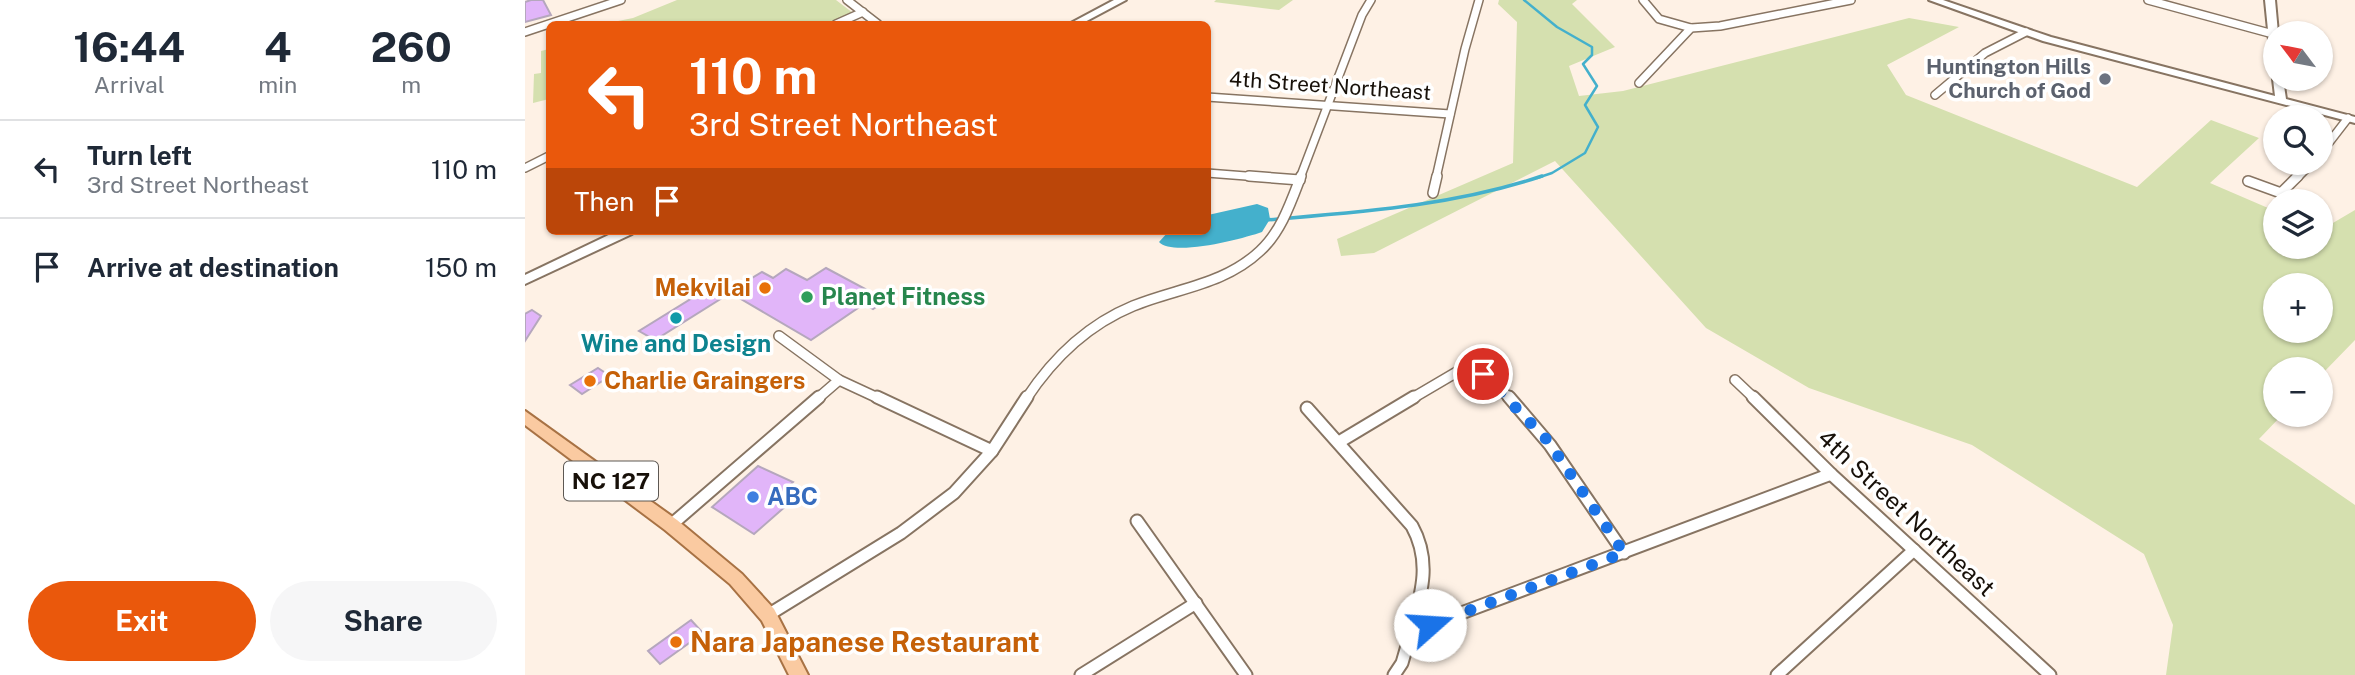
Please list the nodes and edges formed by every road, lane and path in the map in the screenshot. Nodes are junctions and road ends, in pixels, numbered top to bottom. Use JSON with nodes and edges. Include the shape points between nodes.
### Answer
{"nodes":[{"id":1,"x":621,"y":0,"type":"edge"},
{"id":2,"x":847,"y":0,"type":"edge"},
{"id":3,"x":1121,"y":0,"type":"edge"},
{"id":4,"x":1371,"y":0,"type":"edge"},
{"id":5,"x":1479,"y":0,"type":"edge"},
{"id":6,"x":1643,"y":0,"type":"edge"},
{"id":7,"x":1851,"y":0,"type":"edge"},
{"id":8,"x":1934,"y":0,"type":"edge"},
{"id":9,"x":2148,"y":0,"type":"edge"},
{"id":10,"x":2270,"y":0,"type":"edge"},
{"id":11,"x":863,"y":12,"type":"junction"},
{"id":12,"x":558,"y":21,"type":"edge"},
{"id":13,"x":843,"y":21,"type":"edge"},
{"id":14,"x":874,"y":21,"type":"edge"},
{"id":15,"x":1080,"y":21,"type":"edge"},
{"id":16,"x":2272,"y":21,"type":"edge"},
{"id":17,"x":546,"y":25,"type":"edge"},
{"id":18,"x":1691,"y":28,"type":"junction"},
{"id":19,"x":2263,"y":31,"type":"edge"},
{"id":20,"x":525,"y":32,"type":"edge"},
{"id":21,"x":2026,"y":32,"type":"junction"},
{"id":22,"x":1639,"y":83,"type":"dead end"},
{"id":23,"x":2280,"y":91,"type":"edge"},
{"id":24,"x":1935,"y":95,"type":"dead end"},
{"id":25,"x":1211,"y":97,"type":"edge"},
{"id":26,"x":2281,"y":99,"type":"junction"},
{"id":27,"x":1328,"y":105,"type":"junction"},
{"id":28,"x":1450,"y":114,"type":"junction"},
{"id":29,"x":2351,"y":119,"type":"edge"},
{"id":30,"x":2333,"y":139,"type":"edge"},
{"id":31,"x":546,"y":158,"type":"edge"},
{"id":32,"x":525,"y":168,"type":"edge"},
{"id":33,"x":1211,"y":173,"type":"edge"},
{"id":34,"x":2300,"y":175,"type":"edge"},
{"id":35,"x":1300,"y":180,"type":"junction"},
{"id":36,"x":2248,"y":181,"type":"dead end"},
{"id":37,"x":1433,"y":193,"type":"dead end"},
{"id":38,"x":620,"y":235,"type":"edge"},
{"id":39,"x":525,"y":280,"type":"edge"},
{"id":40,"x":779,"y":336,"type":"dead end"},
{"id":41,"x":839,"y":380,"type":"junction"},
{"id":42,"x":1735,"y":380,"type":"dead end"},
{"id":43,"x":1307,"y":408,"type":"dead end"},
{"id":44,"x":525,"y":416,"type":"edge"},
{"id":45,"x":1339,"y":442,"type":"junction"},
{"id":46,"x":992,"y":452,"type":"junction"},
{"id":47,"x":1831,"y":474,"type":"junction"},
{"id":48,"x":1137,"y":521,"type":"dead end"},
{"id":49,"x":671,"y":525,"type":"junction"},
{"id":50,"x":1914,"y":550,"type":"junction"},
{"id":51,"x":1624,"y":553,"type":"junction"},
{"id":52,"x":1196,"y":603,"type":"junction"},
{"id":53,"x":768,"y":615,"type":"junction"},
{"id":54,"x":1411,"y":632,"type":"junction"},
{"id":55,"x":799,"y":675,"type":"edge"},
{"id":56,"x":1081,"y":675,"type":"edge"},
{"id":57,"x":1246,"y":675,"type":"edge"},
{"id":58,"x":1394,"y":675,"type":"edge"},
{"id":59,"x":1777,"y":675,"type":"edge"},
{"id":60,"x":2050,"y":675,"type":"edge"}],
"edges":[{"from":1,"to":12,"type":"street"},
{"from":2,"to":11,"type":"street"},
{"from":3,"to":15,"type":"street"},
{"from":4,"to":27,"type":"street"},
{"from":5,"to":28,"type":"street"},
{"from":6,"to":18,"type":"street","via":[[1659,19]]},
{"from":7,"to":18,"type":"street"},
{"from":8,"to":21,"type":"street"},
{"from":9,"to":19,"type":"street"},
{"from":10,"to":16,"type":"street"},
{"from":11,"to":13,"type":"street"},
{"from":11,"to":14,"type":"street"},
{"from":17,"to":20,"type":"street"},
{"from":18,"to":22,"type":"street"},
{"from":21,"to":24,"type":"street","via":[[1985,53]]},
{"from":21,"to":26,"type":"street"},
{"from":23,"to":26,"type":"street"},
{"from":25,"to":27,"type":"street","name":"4th Street Northeast"},
{"from":26,"to":29,"type":"street"},
{"from":27,"to":28,"type":"street","name":"4th Street Northeast"},
{"from":27,"to":35,"type":"street"},
{"from":28,"to":37,"type":"street"},
{"from":29,"to":30,"type":"street"},
{"from":31,"to":32,"type":"street"},
{"from":33,"to":35,"type":"street"},
{"from":34,"to":36,"type":"street","via":[[2281,194]]},
{"from":35,"to":46,"type":"street","via":[[1278,229],[1240,269],[1133,306],[1077,337],[1043,373]]},
{"from":38,"to":39,"type":"street"},
{"from":40,"to":41,"type":"street"},
{"from":41,"to":46,"type":"street"},
{"from":41,"to":49,"type":"street"},
{"from":42,"to":47,"type":"street","name":"4th Street Northeast"},
{"from":43,"to":45,"type":"street"},
{"from":44,"to":49,"type":"main road","number":"NC 127"},
{"from":45,"to":51,"type":"street","via":[[1462,369],[1472,368],[1492,381],[1548,441]]},
{"from":45,"to":54,"type":"street","via":[[1412,526],[1422,544],[1426,569]]},
{"from":46,"to":53,"type":"street","via":[[919,521]]},
{"from":47,"to":50,"type":"street","name":"4th Street Northeast"},
{"from":47,"to":51,"type":"street"},
{"from":48,"to":52,"type":"street"},
{"from":49,"to":53,"type":"main road","number":"NC 127","via":[[736,579]]},
{"from":50,"to":59,"type":"street"},
{"from":50,"to":60,"type":"street","name":"4th Street Northeast"},
{"from":51,"to":54,"type":"street"},
{"from":52,"to":56,"type":"street"},
{"from":52,"to":57,"type":"street"},
{"from":53,"to":55,"type":"main road","number":"NC 127"},
{"from":54,"to":58,"type":"street"}]}
